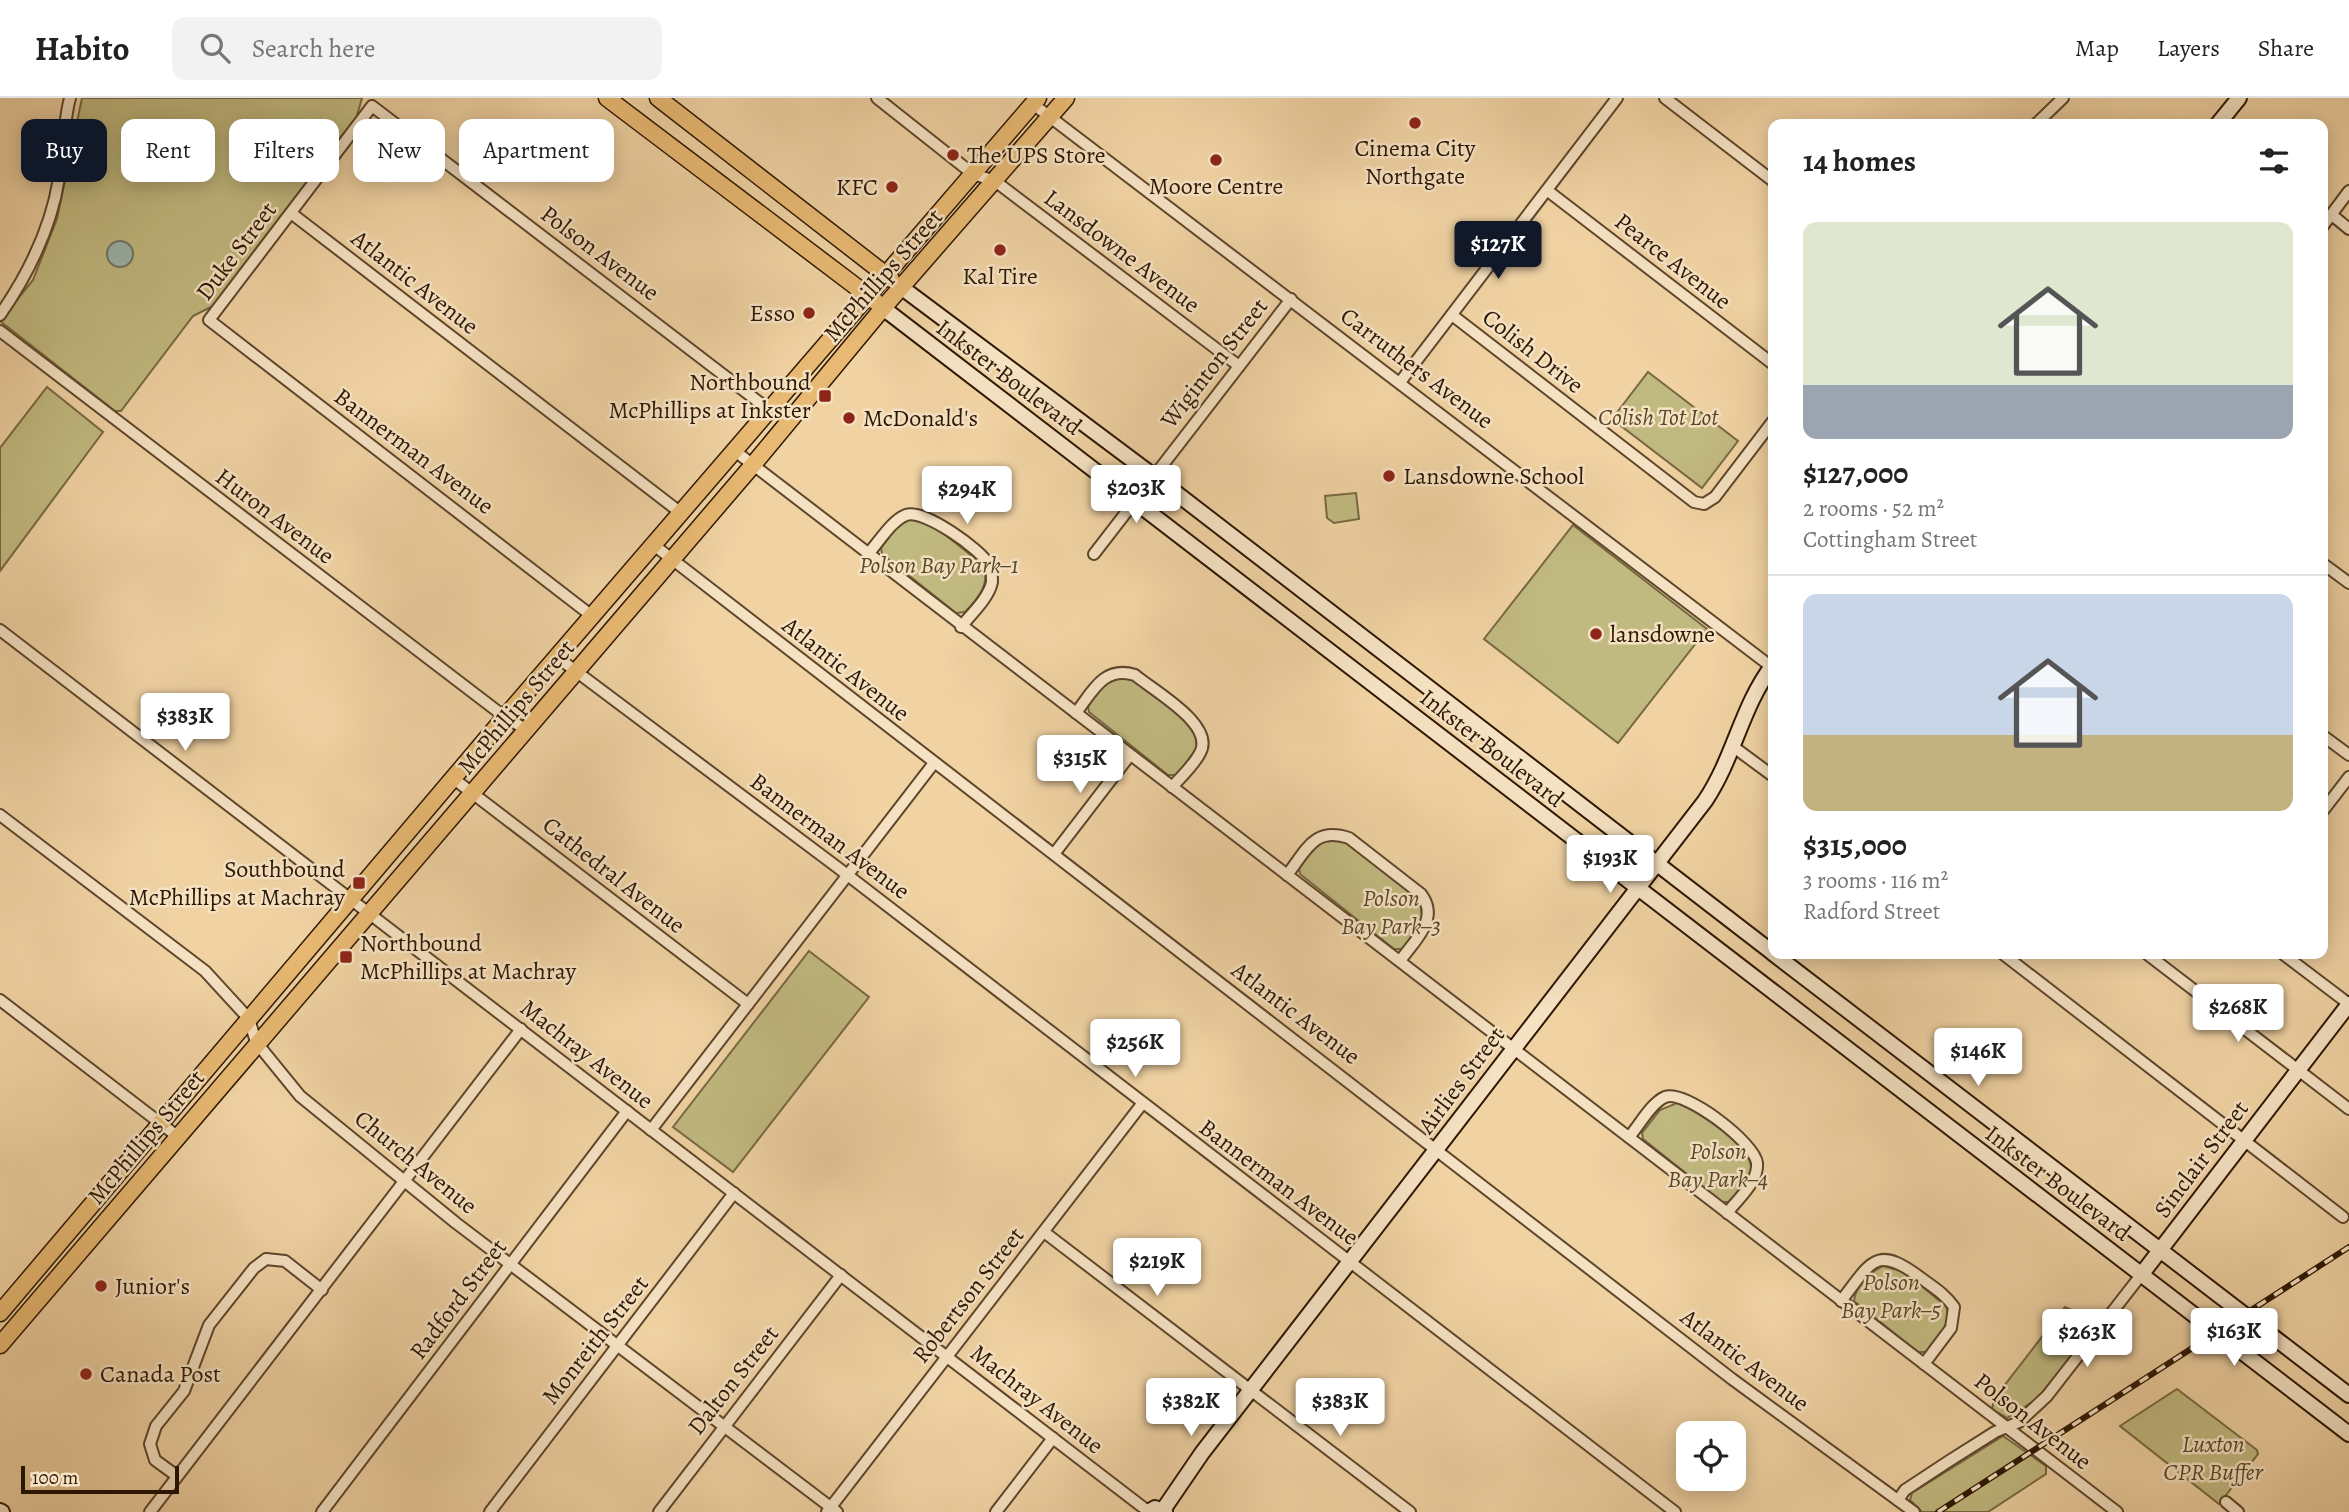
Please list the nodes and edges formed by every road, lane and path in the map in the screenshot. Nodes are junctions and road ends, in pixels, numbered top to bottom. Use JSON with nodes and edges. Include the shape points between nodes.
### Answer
{"nodes":[{"id":1,"x":70,"y":98,"type":"edge"},
{"id":2,"x":607,"y":98,"type":"edge"},
{"id":3,"x":657,"y":98,"type":"edge"},
{"id":4,"x":877,"y":98,"type":"edge"},
{"id":5,"x":1066,"y":98,"type":"edge"},
{"id":6,"x":1617,"y":98,"type":"edge"},
{"id":7,"x":1665,"y":98,"type":"edge"},
{"id":8,"x":2063,"y":98,"type":"edge"},
{"id":9,"x":2239,"y":98,"type":"edge"},
{"id":10,"x":1036,"y":101,"type":"edge"},
{"id":11,"x":372,"y":106,"type":"joint"},
{"id":12,"x":1050,"y":117,"type":"junction"},
{"id":13,"x":2041,"y":119,"type":"edge"},
{"id":14,"x":2222,"y":119,"type":"edge"},
{"id":15,"x":973,"y":174,"type":"junction"},
{"id":16,"x":1768,"y":177,"type":"edge"},
{"id":17,"x":996,"y":181,"type":"junction"},
{"id":18,"x":1548,"y":191,"type":"junction"},
{"id":19,"x":2349,"y":191,"type":"edge"},
{"id":20,"x":290,"y":213,"type":"junction"},
{"id":21,"x":2332,"y":215,"type":"junction"},
{"id":22,"x":2328,"y":219,"type":"edge"},
{"id":23,"x":2349,"y":229,"type":"edge"},
{"id":24,"x":886,"y":274,"type":"junction"},
{"id":25,"x":901,"y":287,"type":"junction"},
{"id":26,"x":867,"y":295,"type":"junction"},
{"id":27,"x":1291,"y":299,"type":"junction"},
{"id":28,"x":883,"y":308,"type":"junction"},
{"id":29,"x":0,"y":315,"type":"edge"},
{"id":30,"x":1452,"y":316,"type":"junction"},
{"id":31,"x":209,"y":320,"type":"joint"},
{"id":32,"x":0,"y":331,"type":"edge"},
{"id":33,"x":1768,"y":360,"type":"edge"},
{"id":34,"x":1239,"y":366,"type":"junction"},
{"id":35,"x":1401,"y":381,"type":"junction"},
{"id":36,"x":768,"y":409,"type":"junction"},
{"id":37,"x":1768,"y":428,"type":"edge"},
{"id":38,"x":735,"y":451,"type":"junction"},
{"id":39,"x":752,"y":466,"type":"junction"},
{"id":40,"x":1154,"y":477,"type":"junction"},
{"id":41,"x":1135,"y":500,"type":"junction"},
{"id":42,"x":681,"y":513,"type":"junction"},
{"id":43,"x":655,"y":546,"type":"junction"},
{"id":44,"x":868,"y":554,"type":"junction"},
{"id":45,"x":1094,"y":554,"type":"dead end"},
{"id":46,"x":670,"y":559,"type":"junction"},
{"id":47,"x":2328,"y":567,"type":"edge"},
{"id":48,"x":2349,"y":583,"type":"edge"},
{"id":49,"x":592,"y":616,"type":"junction"},
{"id":50,"x":961,"y":626,"type":"junction"},
{"id":51,"x":0,"y":630,"type":"edge"},
{"id":52,"x":557,"y":657,"type":"junction"},
{"id":53,"x":1768,"y":663,"type":"edge"},
{"id":54,"x":576,"y":671,"type":"junction"},
{"id":55,"x":1768,"y":673,"type":"edge"},
{"id":56,"x":1076,"y":713,"type":"junction"},
{"id":57,"x":505,"y":717,"type":"junction"},
{"id":58,"x":527,"y":730,"type":"junction"},
{"id":59,"x":2328,"y":739,"type":"edge"},
{"id":60,"x":1735,"y":748,"type":"junction"},
{"id":61,"x":1130,"y":755,"type":"junction"},
{"id":62,"x":2349,"y":755,"type":"edge"},
{"id":63,"x":934,"y":763,"type":"junction"},
{"id":64,"x":1768,"y":772,"type":"edge"},
{"id":65,"x":2349,"y":777,"type":"edge"},
{"id":66,"x":454,"y":779,"type":"junction"},
{"id":67,"x":1172,"y":787,"type":"junction"},
{"id":68,"x":473,"y":793,"type":"junction"},
{"id":69,"x":2328,"y":804,"type":"edge"},
{"id":70,"x":0,"y":815,"type":"edge"},
{"id":71,"x":1054,"y":854,"type":"junction"},
{"id":72,"x":1656,"y":863,"type":"junction"},
{"id":73,"x":847,"y":876,"type":"junction"},
{"id":74,"x":1287,"y":876,"type":"junction"},
{"id":75,"x":1637,"y":889,"type":"junction"},
{"id":76,"x":351,"y":900,"type":"junction"},
{"id":77,"x":367,"y":913,"type":"junction"},
{"id":78,"x":1768,"y":949,"type":"edge"},
{"id":79,"x":1781,"y":959,"type":"edge"},
{"id":80,"x":2010,"y":959,"type":"edge"},
{"id":81,"x":2154,"y":959,"type":"edge"},
{"id":82,"x":2289,"y":959,"type":"edge"},
{"id":83,"x":1399,"y":961,"type":"junction"},
{"id":84,"x":0,"y":1000,"type":"edge"},
{"id":85,"x":748,"y":1004,"type":"junction"},
{"id":86,"x":2347,"y":1009,"type":"edge"},
{"id":87,"x":249,"y":1019,"type":"junction"},
{"id":88,"x":521,"y":1029,"type":"junction"},
{"id":89,"x":256,"y":1042,"type":"junction"},
{"id":90,"x":1514,"y":1049,"type":"junction"},
{"id":91,"x":2298,"y":1070,"type":"junction"},
{"id":92,"x":1142,"y":1104,"type":"junction"},
{"id":93,"x":2349,"y":1109,"type":"edge"},
{"id":94,"x":627,"y":1111,"type":"junction"},
{"id":95,"x":160,"y":1123,"type":"junction"},
{"id":96,"x":651,"y":1130,"type":"junction"},
{"id":97,"x":177,"y":1136,"type":"junction"},
{"id":98,"x":1629,"y":1137,"type":"junction"},
{"id":99,"x":2245,"y":1140,"type":"junction"},
{"id":100,"x":1438,"y":1148,"type":"junction"},
{"id":101,"x":405,"y":1181,"type":"junction"},
{"id":102,"x":734,"y":1193,"type":"junction"},
{"id":103,"x":1727,"y":1213,"type":"junction"},
{"id":104,"x":2343,"y":1217,"type":"dead end"},
{"id":105,"x":1044,"y":1233,"type":"junction"},
{"id":106,"x":2160,"y":1251,"type":"junction"},
{"id":107,"x":1351,"y":1263,"type":"junction"},
{"id":108,"x":511,"y":1264,"type":"junction"},
{"id":109,"x":841,"y":1275,"type":"junction"},
{"id":110,"x":2141,"y":1275,"type":"junction"},
{"id":111,"x":322,"y":1290,"type":"junction"},
{"id":112,"x":1841,"y":1301,"type":"junction"},
{"id":113,"x":0,"y":1313,"type":"edge"},
{"id":114,"x":0,"y":1345,"type":"edge"},
{"id":115,"x":618,"y":1345,"type":"junction"},
{"id":116,"x":947,"y":1356,"type":"junction"},
{"id":117,"x":1924,"y":1364,"type":"junction"},
{"id":118,"x":1251,"y":1389,"type":"junction"},
{"id":119,"x":2349,"y":1395,"type":"edge"},
{"id":120,"x":724,"y":1426,"type":"junction"},
{"id":121,"x":2006,"y":1426,"type":"junction"},
{"id":122,"x":2349,"y":1434,"type":"edge"},
{"id":123,"x":1054,"y":1438,"type":"junction"},
{"id":124,"x":177,"y":1476,"type":"junction"},
{"id":125,"x":1898,"y":1500,"type":"junction"},
{"id":126,"x":2226,"y":1502,"type":"dead end"},
{"id":127,"x":832,"y":1510,"type":"edge"},
{"id":128,"x":1156,"y":1511,"type":"edge"},
{"id":129,"x":150,"y":1512,"type":"edge"},
{"id":130,"x":322,"y":1512,"type":"edge"},
{"id":131,"x":489,"y":1512,"type":"edge"},
{"id":132,"x":659,"y":1512,"type":"edge"},
{"id":133,"x":996,"y":1512,"type":"edge"},
{"id":134,"x":1410,"y":1512,"type":"edge"},
{"id":135,"x":1675,"y":1512,"type":"edge"},
{"id":136,"x":1914,"y":1512,"type":"edge"},
{"id":137,"x":2117,"y":1512,"type":"edge"},
{"id":138,"x":2238,"y":1512,"type":"edge"}],
"edges":[{"from":1,"to":29,"type":"street","via":[[59,178],[44,236],[32,265]]},
{"from":2,"to":26,"type":"main road","name":"Inkster Boulevard"},
{"from":3,"to":24,"type":"main road","name":"Inkster Boulevard"},
{"from":4,"to":15,"type":"street","name":"Lansdowne Avenue"},
{"from":5,"to":12,"type":"main road","name":"McPhillips Street"},
{"from":6,"to":18,"type":"street"},
{"from":7,"to":16,"type":"street"},
{"from":8,"to":13,"type":"street"},
{"from":9,"to":14,"type":"main road"},
{"from":10,"to":12,"type":"street","name":"Carruthers Avenue"},
{"from":10,"to":15,"type":"main road","name":"McPhillips Street"},
{"from":11,"to":20,"type":"street","name":"Duke Street"},
{"from":11,"to":36,"type":"street","name":"Polson Avenue"},
{"from":12,"to":17,"type":"main road","name":"McPhillips Street"},
{"from":12,"to":27,"type":"street","name":"Carruthers Avenue"},
{"from":15,"to":17,"type":"street","name":"Lansdowne Avenue"},
{"from":15,"to":24,"type":"main road","name":"McPhillips Street"},
{"from":17,"to":25,"type":"main road","name":"McPhillips Street"},
{"from":17,"to":34,"type":"street","name":"Lansdowne Avenue"},
{"from":18,"to":30,"type":"street"},
{"from":18,"to":33,"type":"street","name":"Pearce Avenue"},
{"from":19,"to":21,"type":"street"},
{"from":20,"to":31,"type":"street","name":"Duke Street"},
{"from":20,"to":42,"type":"street","name":"Atlantic Avenue"},
{"from":21,"to":22,"type":"street"},
{"from":21,"to":23,"type":"street"},
{"from":24,"to":25,"type":"main road","name":"Inkster Boulevard"},
{"from":24,"to":26,"type":"main road","name":"McPhillips Street"},
{"from":25,"to":28,"type":"main road","name":"McPhillips Street"},
{"from":25,"to":40,"type":"main road","name":"Inkster Boulevard"},
{"from":26,"to":28,"type":"main road","name":"Inkster Boulevard"},
{"from":26,"to":36,"type":"main road","name":"McPhillips Street"},
{"from":27,"to":34,"type":"street","name":"Wiginton Street"},
{"from":27,"to":35,"type":"street","name":"Carruthers Avenue"},
{"from":28,"to":39,"type":"main road","name":"McPhillips Street"},
{"from":28,"to":41,"type":"main road","name":"Inkster Boulevard"},
{"from":30,"to":35,"type":"street"},
{"from":30,"to":37,"type":"street","name":"Colish Drive","via":[[1694,502],[1704,504],[1715,497]]},
{"from":31,"to":49,"type":"street","name":"Bannerman Avenue"},
{"from":32,"to":57,"type":"street","name":"Huron Avenue"},
{"from":34,"to":40,"type":"street","name":"Wiginton Street"},
{"from":35,"to":53,"type":"street","name":"Carruthers Avenue"},
{"from":36,"to":38,"type":"main road","name":"McPhillips Street"},
{"from":38,"to":39,"type":"street","name":"Polson Avenue"},
{"from":38,"to":42,"type":"main road","name":"McPhillips Street"},
{"from":39,"to":44,"type":"street","name":"Polson Avenue"},
{"from":39,"to":46,"type":"main road","name":"McPhillips Street"},
{"from":40,"to":41,"type":"street","name":"Wiginton Street"},
{"from":40,"to":72,"type":"main road","name":"Inkster Boulevard"},
{"from":41,"to":45,"type":"street","name":"Wiginton Street"},
{"from":41,"to":75,"type":"main road","name":"Inkster Boulevard"},
{"from":42,"to":43,"type":"main road","name":"McPhillips Street"},
{"from":43,"to":46,"type":"street","name":"Atlantic Avenue"},
{"from":43,"to":49,"type":"main road","name":"McPhillips Street"},
{"from":44,"to":50,"type":"street","name":"Polson Avenue"},
{"from":44,"to":50,"type":"street","via":[[898,520],[918,513],[973,550],[991,568],[992,582]]},
{"from":46,"to":54,"type":"main road","name":"McPhillips Street"},
{"from":46,"to":63,"type":"street","name":"Atlantic Avenue"},
{"from":47,"to":48,"type":"street"},
{"from":49,"to":52,"type":"main road","name":"McPhillips Street"},
{"from":50,"to":56,"type":"street","name":"Polson Avenue"},
{"from":51,"to":76,"type":"street","name":"Machray Avenue"},
{"from":52,"to":54,"type":"street","name":"Bannerman Avenue"},
{"from":52,"to":57,"type":"main road","name":"McPhillips Street"},
{"from":54,"to":58,"type":"main road","name":"McPhillips Street"},
{"from":54,"to":73,"type":"street","name":"Bannerman Avenue"},
{"from":55,"to":60,"type":"main road","name":"Airlies Street","via":[[1749,704]]},
{"from":56,"to":61,"type":"street","name":"Polson Avenue"},
{"from":56,"to":67,"type":"street","via":[[1104,678],[1123,671],[1135,675],[1202,731],[1200,753]]},
{"from":57,"to":58,"type":"street","name":"Huron Avenue"},
{"from":57,"to":66,"type":"main road","name":"McPhillips Street"},
{"from":58,"to":68,"type":"main road","name":"McPhillips Street"},
{"from":59,"to":62,"type":"street"},
{"from":60,"to":64,"type":"street"},
{"from":60,"to":72,"type":"main road","name":"Airlies Street","via":[[1705,801]]},
{"from":61,"to":67,"type":"street","name":"Polson Avenue"},
{"from":61,"to":71,"type":"street"},
{"from":63,"to":71,"type":"street","name":"Atlantic Avenue"},
{"from":63,"to":73,"type":"street"},
{"from":65,"to":69,"type":"street"},
{"from":66,"to":68,"type":"street","name":"Cathedral Avenue"},
{"from":66,"to":76,"type":"main road","name":"McPhillips Street"},
{"from":67,"to":74,"type":"street","name":"Polson Avenue"},
{"from":68,"to":77,"type":"main road","name":"McPhillips Street"},
{"from":68,"to":85,"type":"street","name":"Cathedral Avenue"},
{"from":70,"to":87,"type":"street","name":"Church Avenue","via":[[205,971]]},
{"from":71,"to":100,"type":"street","name":"Atlantic Avenue"},
{"from":72,"to":75,"type":"main road","name":"Airlies Street"},
{"from":72,"to":78,"type":"main road","name":"Inkster Boulevard"},
{"from":73,"to":85,"type":"street"},
{"from":73,"to":92,"type":"street","name":"Bannerman Avenue"},
{"from":74,"to":83,"type":"street","name":"Polson Avenue"},
{"from":74,"to":83,"type":"street","via":[[1316,838],[1335,833],[1349,838],[1428,903],[1428,923]]},
{"from":75,"to":90,"type":"main road","name":"Airlies Street"},
{"from":75,"to":110,"type":"main road","name":"Inkster Boulevard"},
{"from":76,"to":77,"type":"street","name":"Machray Avenue"},
{"from":76,"to":87,"type":"main road","name":"McPhillips Street"},
{"from":77,"to":88,"type":"street","name":"Machray Avenue"},
{"from":77,"to":89,"type":"main road","name":"McPhillips Street"},
{"from":79,"to":106,"type":"main road","name":"Inkster Boulevard"},
{"from":80,"to":99,"type":"street"},
{"from":81,"to":91,"type":"street"},
{"from":82,"to":86,"type":"street"},
{"from":83,"to":90,"type":"street","name":"Polson Avenue"},
{"from":84,"to":95,"type":"street"},
{"from":85,"to":96,"type":"street"},
{"from":86,"to":91,"type":"main road","name":"Sinclair Street"},
{"from":87,"to":89,"type":"street","name":"Church Avenue"},
{"from":87,"to":95,"type":"main road","name":"McPhillips Street"},
{"from":88,"to":94,"type":"street","name":"Machray Avenue"},
{"from":88,"to":101,"type":"street"},
{"from":89,"to":97,"type":"main road","name":"McPhillips Street"},
{"from":89,"to":101,"type":"street","name":"Church Avenue","via":[[300,1096]]},
{"from":90,"to":98,"type":"street","name":"Polson Avenue"},
{"from":90,"to":100,"type":"main road","name":"Airlies Street"},
{"from":91,"to":93,"type":"street"},
{"from":91,"to":99,"type":"main road","name":"Sinclair Street"},
{"from":92,"to":105,"type":"street","name":"Robertson Street"},
{"from":92,"to":107,"type":"street","name":"Bannerman Avenue"},
{"from":94,"to":96,"type":"street","name":"Machray Avenue"},
{"from":94,"to":108,"type":"street","name":"Radford Street"},
{"from":95,"to":97,"type":"street"},
{"from":95,"to":113,"type":"main road","name":"McPhillips Street"},
{"from":96,"to":102,"type":"street","name":"Machray Avenue"},
{"from":97,"to":114,"type":"main road","name":"McPhillips Street"},
{"from":98,"to":103,"type":"street","name":"Polson Avenue"},
{"from":98,"to":103,"type":"street","via":[[1657,1103],[1671,1096],[1687,1099],[1749,1145],[1757,1165],[1754,1178]]},
{"from":99,"to":104,"type":"street"},
{"from":99,"to":106,"type":"main road","name":"Sinclair Street"},
{"from":100,"to":107,"type":"main road","name":"Airlies Street"},
{"from":100,"to":125,"type":"street","name":"Atlantic Avenue","via":[[1721,1370]]},
{"from":101,"to":108,"type":"street","name":"Church Avenue"},
{"from":101,"to":111,"type":"street"},
{"from":102,"to":109,"type":"street","name":"Machray Avenue"},
{"from":102,"to":115,"type":"street","name":"Monreith Street"},
{"from":103,"to":112,"type":"street","name":"Polson Avenue"},
{"from":105,"to":116,"type":"street","name":"Robertson Street"},
{"from":105,"to":118,"type":"street"},
{"from":106,"to":110,"type":"main road","name":"Sinclair Street"},
{"from":106,"to":119,"type":"main road","name":"Inkster Boulevard"},
{"from":107,"to":118,"type":"main road","name":"Airlies Street"},
{"from":107,"to":135,"type":"street","name":"Bannerman Avenue"},
{"from":108,"to":115,"type":"street","name":"Church Avenue"},
{"from":108,"to":130,"type":"street","name":"Radford Street"},
{"from":109,"to":116,"type":"street","name":"Machray Avenue"},
{"from":109,"to":120,"type":"street","name":"Dalton Street"},
{"from":110,"to":121,"type":"street","name":"Sinclair Street","via":[[2047,1396],[2019,1422]]},
{"from":110,"to":122,"type":"main road","name":"Inkster Boulevard"},
{"from":111,"to":124,"type":"street"},
{"from":111,"to":124,"type":"street","via":[[285,1261],[266,1259],[209,1325],[184,1391],[156,1426],[150,1444],[155,1460]]},
{"from":112,"to":117,"type":"street","name":"Polson Avenue"},
{"from":112,"to":117,"type":"street","via":[[1870,1265],[1889,1259],[1938,1290],[1954,1307],[1954,1318]]},
{"from":115,"to":120,"type":"street","name":"Church Avenue"},
{"from":115,"to":131,"type":"street","name":"Monreith Street"},
{"from":116,"to":123,"type":"street","name":"Machray Avenue"},
{"from":116,"to":127,"type":"street","name":"Robertson Street"},
{"from":117,"to":121,"type":"street","name":"Polson Avenue"},
{"from":118,"to":128,"type":"main road","name":"Airlies Street"},
{"from":118,"to":134,"type":"street"},
{"from":120,"to":127,"type":"street","name":"Church Avenue"},
{"from":120,"to":132,"type":"street","name":"Dalton Street"},
{"from":121,"to":125,"type":"street","name":"Sinclair Street","via":[[1905,1490]]},
{"from":121,"to":137,"type":"street","name":"Polson Avenue"},
{"from":123,"to":128,"type":"street","name":"Machray Avenue"},
{"from":123,"to":133,"type":"street"},
{"from":124,"to":129,"type":"street"},
{"from":125,"to":136,"type":"street","name":"Atlantic Avenue"},
{"from":126,"to":138,"type":"street"}]}
